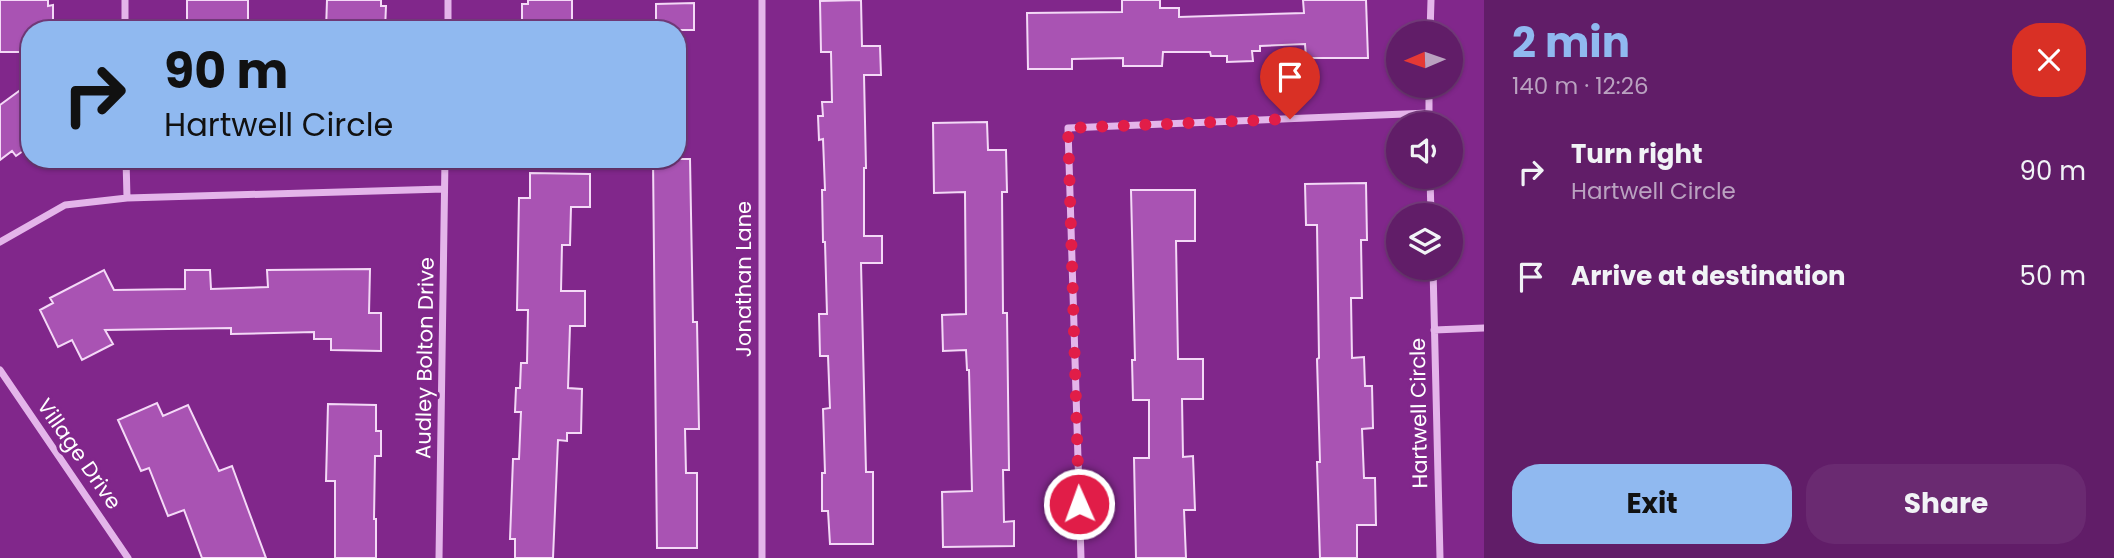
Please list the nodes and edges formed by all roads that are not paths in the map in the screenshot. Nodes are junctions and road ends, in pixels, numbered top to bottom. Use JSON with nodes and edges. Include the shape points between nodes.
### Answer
{"nodes":[{"id":1,"x":125,"y":0,"type":"edge"},
{"id":2,"x":448,"y":0,"type":"edge"},
{"id":3,"x":762,"y":0,"type":"edge"},
{"id":4,"x":1431,"y":0,"type":"edge"},
{"id":5,"x":125,"y":21,"type":"edge"},
{"id":6,"x":447,"y":21,"type":"edge"},
{"id":7,"x":1430,"y":21,"type":"edge"},
{"id":8,"x":1386,"y":115,"type":"edge"},
{"id":9,"x":126,"y":168,"type":"edge"},
{"id":10,"x":445,"y":168,"type":"edge"},
{"id":11,"x":444,"y":189,"type":"junction"},
{"id":12,"x":127,"y":198,"type":"junction"},
{"id":13,"x":0,"y":242,"type":"edge"},
{"id":14,"x":1433,"y":280,"type":"edge"},
{"id":15,"x":1484,"y":328,"type":"edge"},
{"id":16,"x":1434,"y":330,"type":"junction"},
{"id":17,"x":0,"y":370,"type":"edge"},
{"id":18,"x":128,"y":558,"type":"edge"},
{"id":19,"x":439,"y":558,"type":"edge"},
{"id":20,"x":762,"y":558,"type":"edge"},
{"id":21,"x":1081,"y":558,"type":"edge"},
{"id":22,"x":1440,"y":558,"type":"edge"}],
"edges":[{"from":1,"to":5,"type":"street"},
{"from":2,"to":6,"type":"street"},
{"from":3,"to":20,"type":"street","name":"Jonathan Lane"},
{"from":4,"to":7,"type":"street"},
{"from":8,"to":21,"type":"street","via":[[1068,128]]},
{"from":9,"to":12,"type":"street"},
{"from":10,"to":11,"type":"street","name":"Audley Bolton Drive"},
{"from":11,"to":12,"type":"street"},
{"from":11,"to":19,"type":"street","name":"Audley Bolton Drive"},
{"from":12,"to":13,"type":"street","via":[[65,205]]},
{"from":14,"to":16,"type":"street","name":"Hartwell Circle"},
{"from":15,"to":16,"type":"street"},
{"from":16,"to":22,"type":"street","name":"Hartwell Circle"},
{"from":17,"to":18,"type":"street","name":"Village Drive"}]}
